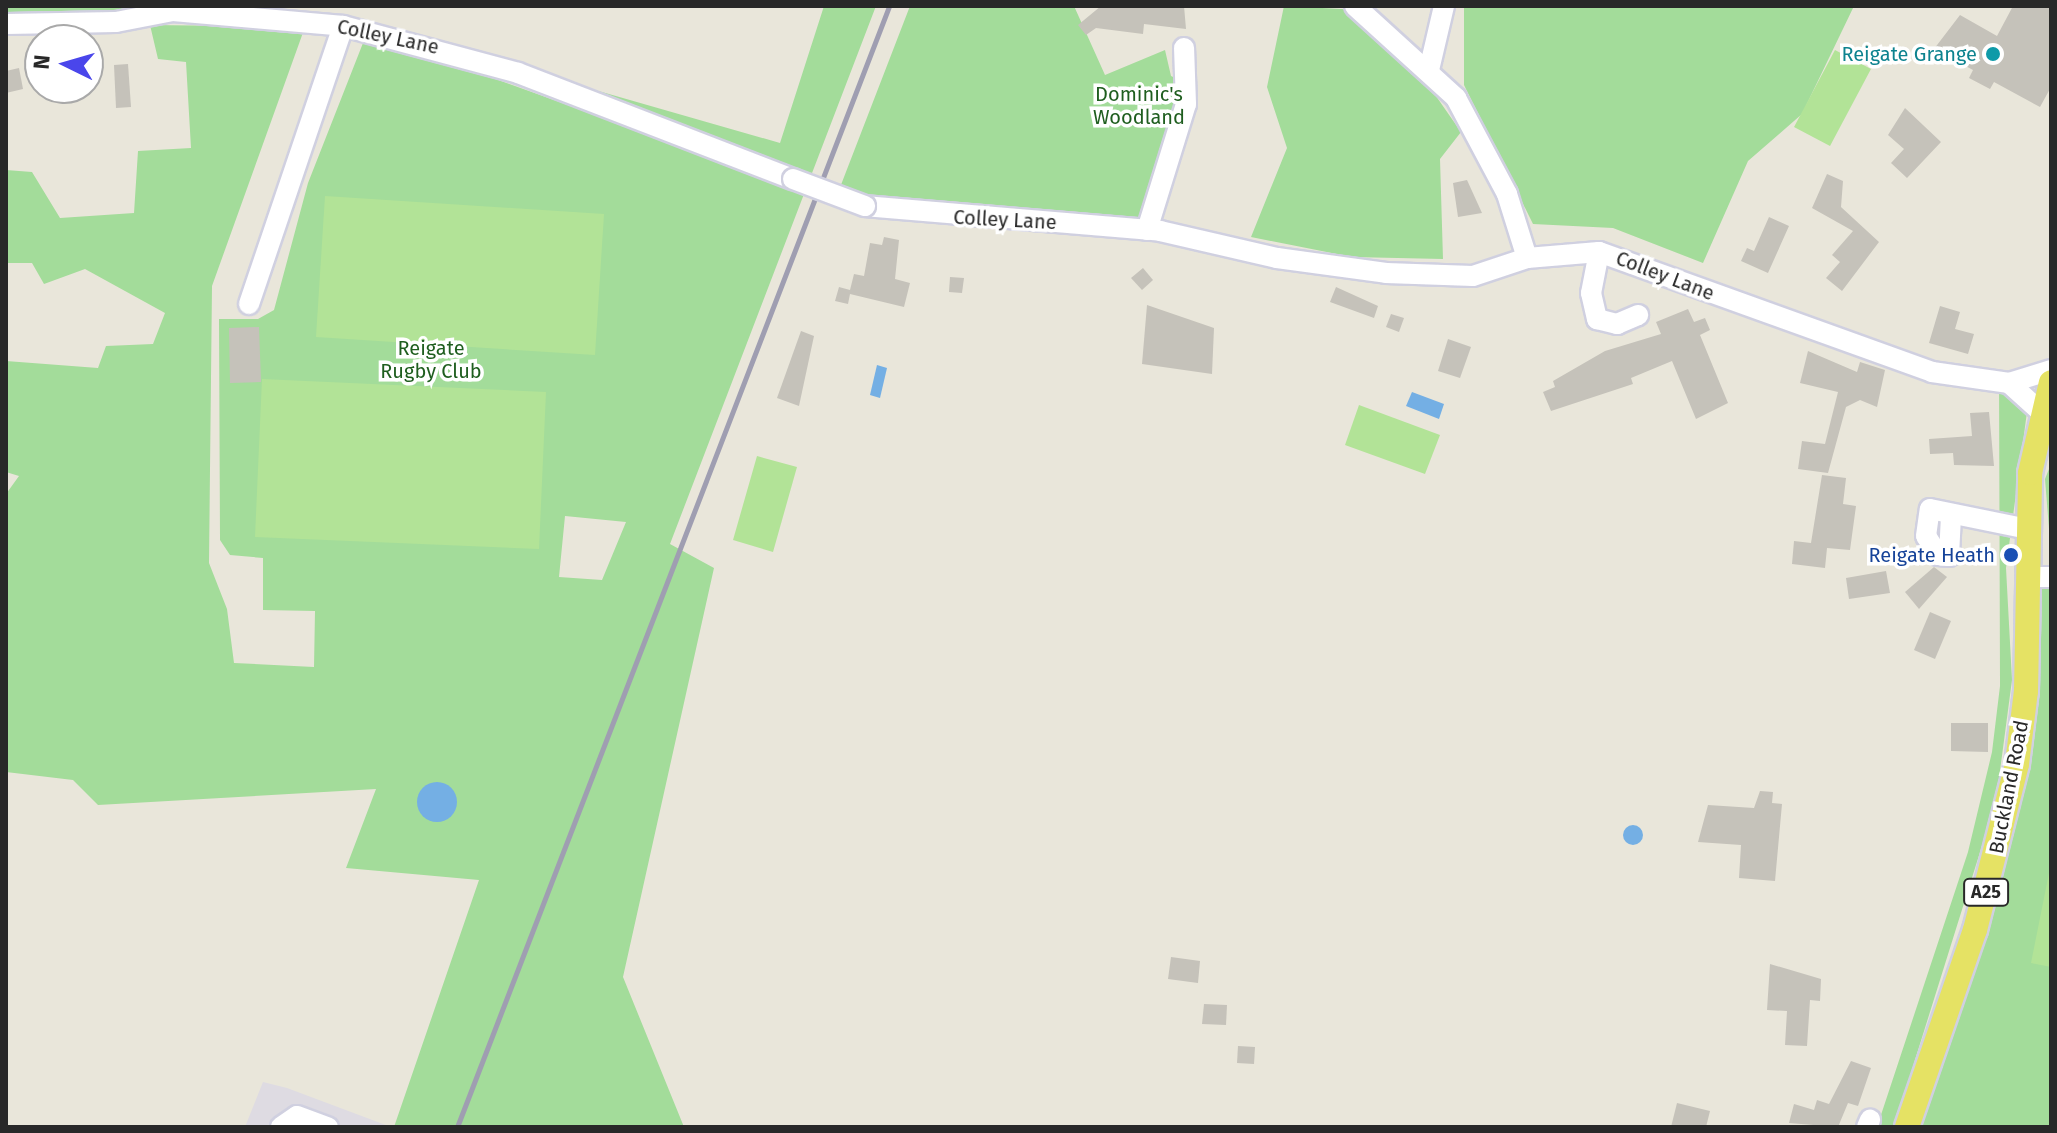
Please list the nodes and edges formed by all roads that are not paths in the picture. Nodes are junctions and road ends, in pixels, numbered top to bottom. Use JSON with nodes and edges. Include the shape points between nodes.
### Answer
{"nodes":[{"id":1,"x":1355,"y":6,"type":"edge"},
{"id":2,"x":1444,"y":6,"type":"edge"},
{"id":3,"x":6,"y":24,"type":"edge"},
{"id":4,"x":343,"y":26,"type":"junction"},
{"id":5,"x":1184,"y":48,"type":"dead end"},
{"id":6,"x":1429,"y":70,"type":"junction"},
{"id":7,"x":1147,"y":230,"type":"junction"},
{"id":8,"x":1599,"y":252,"type":"junction"},
{"id":9,"x":1527,"y":258,"type":"junction"},
{"id":10,"x":249,"y":304,"type":"dead end"},
{"id":11,"x":1638,"y":315,"type":"dead end"},
{"id":12,"x":2051,"y":370,"type":"edge"},
{"id":13,"x":2051,"y":382,"type":"edge"},
{"id":14,"x":2009,"y":383,"type":"junction"},
{"id":15,"x":2041,"y":412,"type":"junction"},
{"id":16,"x":1951,"y":516,"type":"dead end"},
{"id":17,"x":2028,"y":529,"type":"junction"},
{"id":18,"x":2039,"y":577,"type":"edge"},
{"id":19,"x":281,"y":1127,"type":"edge"},
{"id":20,"x":328,"y":1127,"type":"edge"},
{"id":21,"x":1907,"y":1127,"type":"edge"}],
"edges":[{"from":1,"to":6,"type":"street"},
{"from":2,"to":6,"type":"street"},
{"from":3,"to":4,"type":"street","name":"Colley Lane","via":[[116,22],[173,11]]},
{"from":4,"to":7,"type":"street","name":"Colley Lane","bridge":true,"via":[[505,69],[865,206]]},
{"from":4,"to":10,"type":"street"},
{"from":5,"to":7,"type":"street","via":[[1186,104]]},
{"from":6,"to":9,"type":"street","via":[[1479,134]]},
{"from":7,"to":9,"type":"street","name":"Colley Lane","via":[[1386,273],[1473,276]]},
{"from":8,"to":9,"type":"street","name":"Colley Lane"},
{"from":8,"to":11,"type":"street","via":[[1591,293],[1597,319],[1617,324]]},
{"from":8,"to":14,"type":"street","name":"Colley Lane","via":[[1932,372]]},
{"from":12,"to":14,"type":"street","name":"Colley Lane"},
{"from":13,"to":15,"type":"main road","number":"A25"},
{"from":14,"to":15,"type":"street"},
{"from":15,"to":17,"type":"main road","number":"A25"},
{"from":16,"to":17,"type":"street"},
{"from":17,"to":18,"type":"main road","number":"A25"},
{"from":18,"to":21,"type":"main road","name":"Buckland Road","number":"A25","via":[[2007,815]]},
{"from":19,"to":20,"type":"street","via":[[297,1116]]}]}
